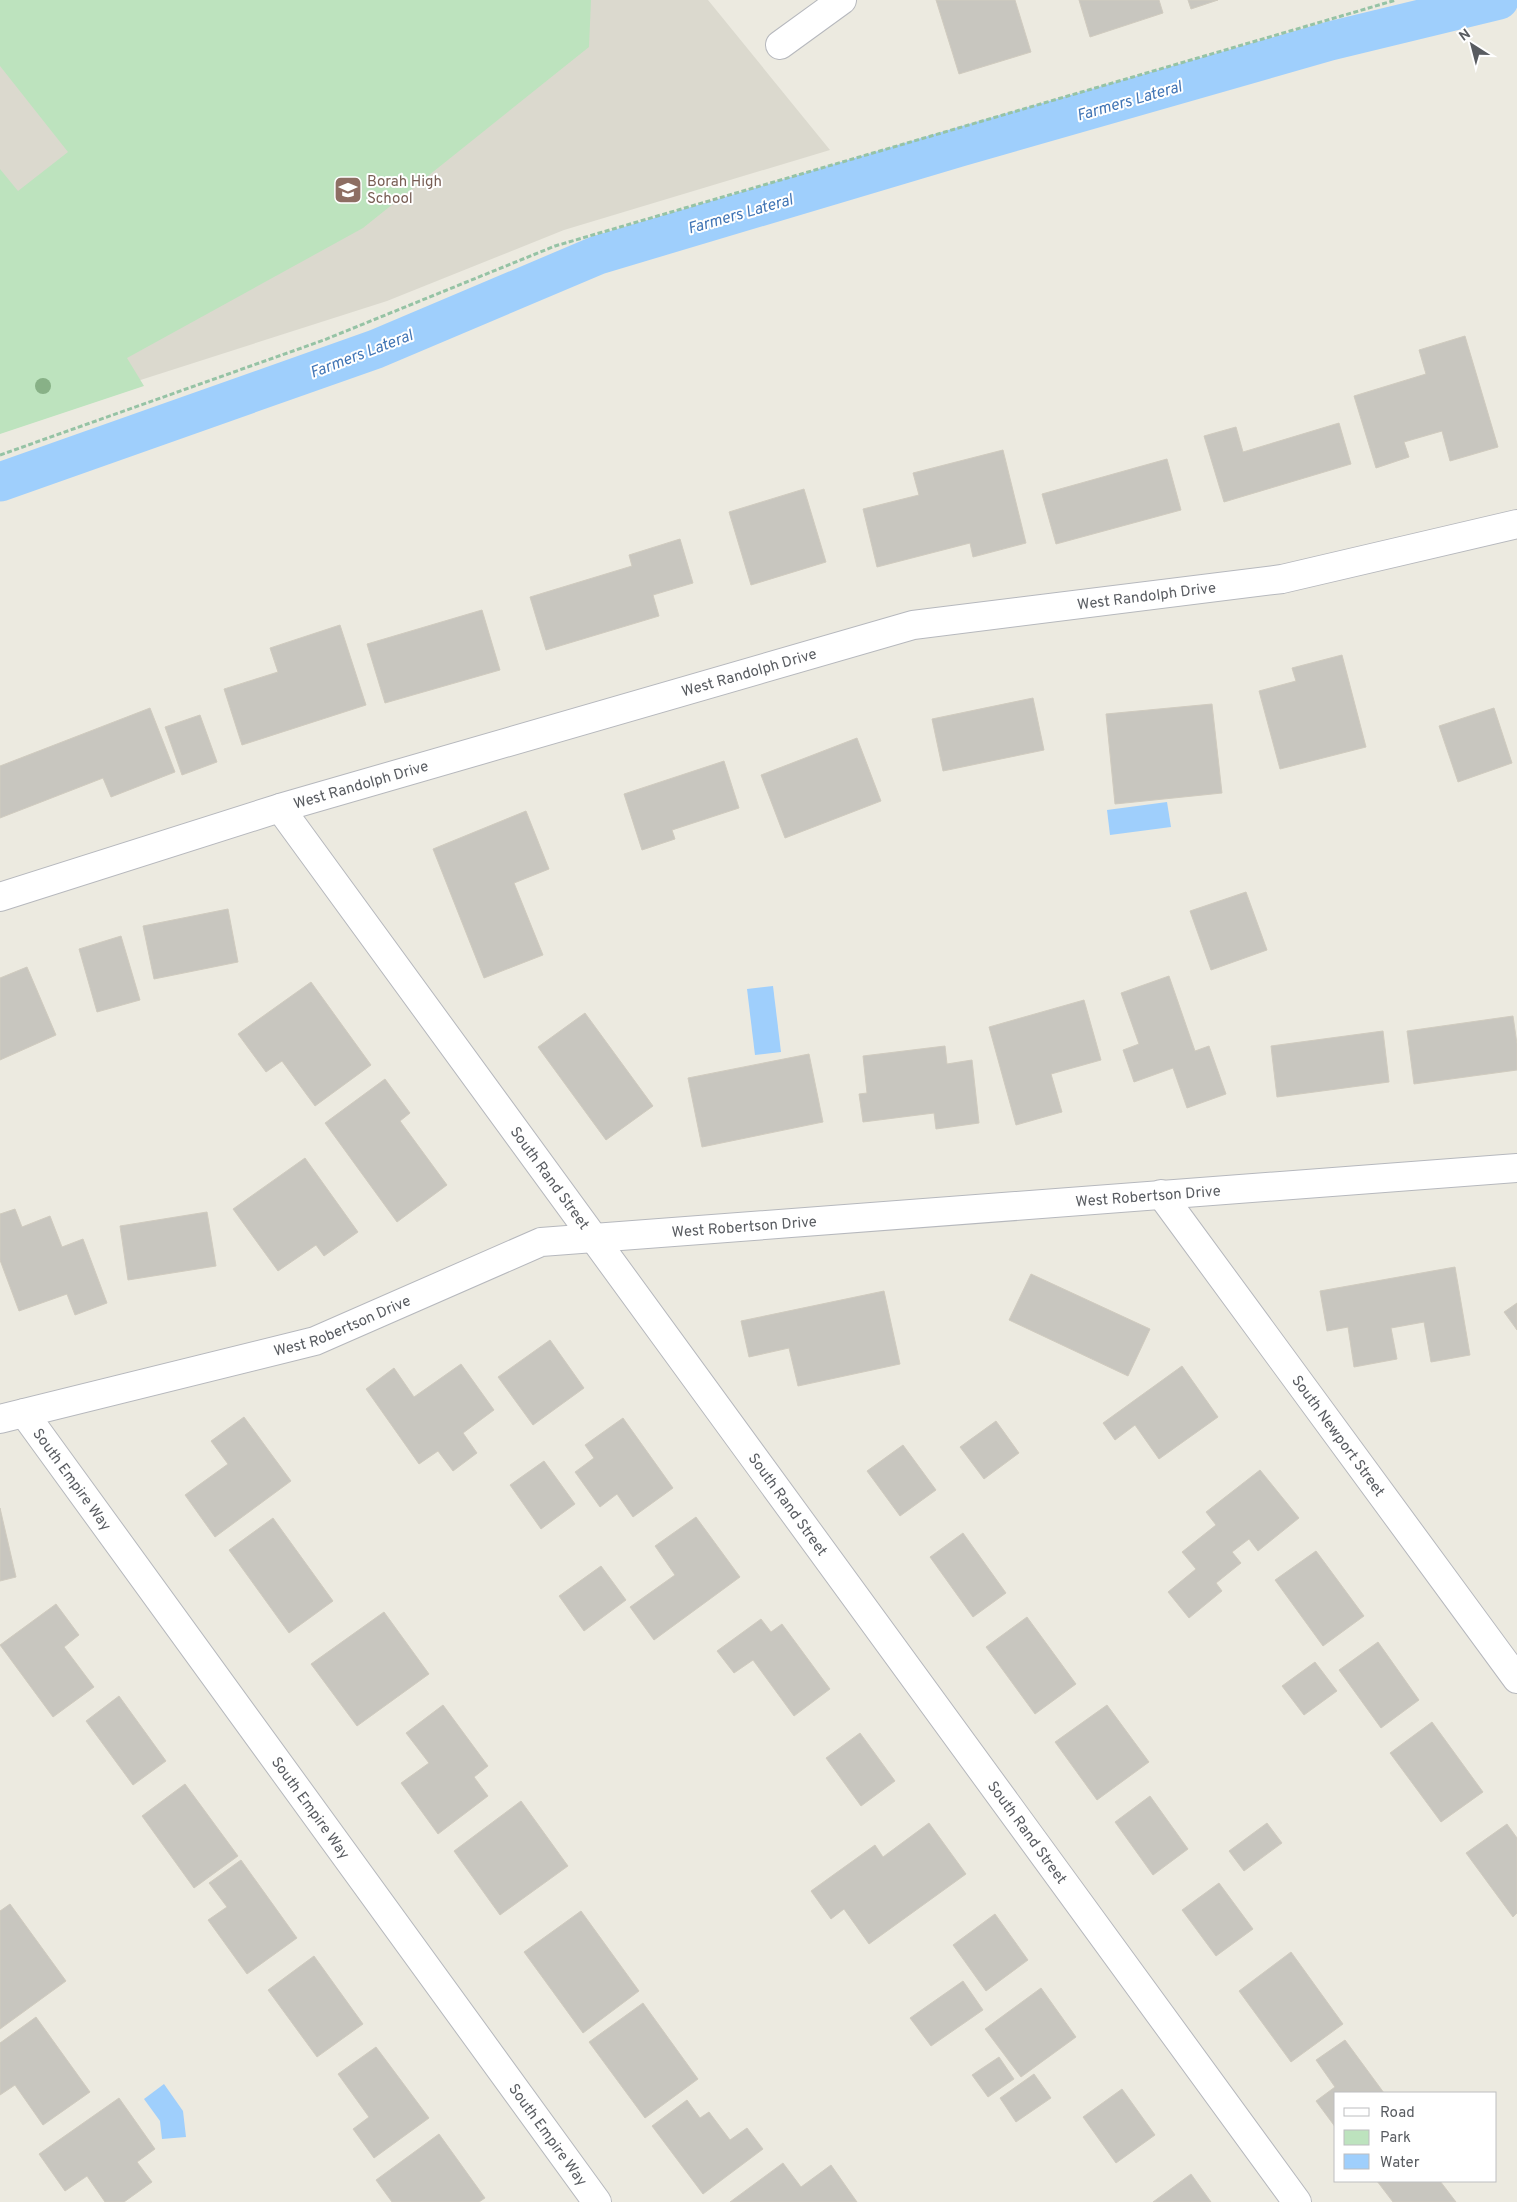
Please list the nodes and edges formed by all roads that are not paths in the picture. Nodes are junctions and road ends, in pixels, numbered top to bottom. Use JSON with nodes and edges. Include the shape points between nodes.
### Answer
{"nodes":[{"id":1,"x":842,"y":0,"type":"edge"},
{"id":2,"x":780,"y":45,"type":"dead end"},
{"id":3,"x":1517,"y":524,"type":"edge"},
{"id":4,"x":280,"y":808,"type":"junction"},
{"id":5,"x":0,"y":897,"type":"edge"},
{"id":6,"x":1517,"y":1168,"type":"edge"},
{"id":7,"x":1160,"y":1194,"type":"junction"},
{"id":8,"x":596,"y":1238,"type":"junction"},
{"id":9,"x":12,"y":1416,"type":"edge"},
{"id":10,"x":1517,"y":1679,"type":"edge"},
{"id":11,"x":597,"y":2202,"type":"edge"},
{"id":12,"x":1297,"y":2202,"type":"edge"}],
"edges":[{"from":1,"to":2,"type":"street"},
{"from":3,"to":4,"type":"street","name":"West Randolph Drive","via":[[1282,579],[912,625]]},
{"from":4,"to":5,"type":"street","name":"West Randolph Drive"},
{"from":4,"to":8,"type":"street","name":"South Rand Street"},
{"from":6,"to":7,"type":"street","name":"West Robertson Drive"},
{"from":7,"to":8,"type":"street","name":"West Robertson Drive"},
{"from":7,"to":10,"type":"street","name":"South Newport Street"},
{"from":8,"to":9,"type":"street","name":"West Robertson Drive","via":[[541,1242],[315,1341]]},
{"from":8,"to":12,"type":"street","name":"South Rand Street"},
{"from":9,"to":11,"type":"street","name":"South Empire Way"}]}
